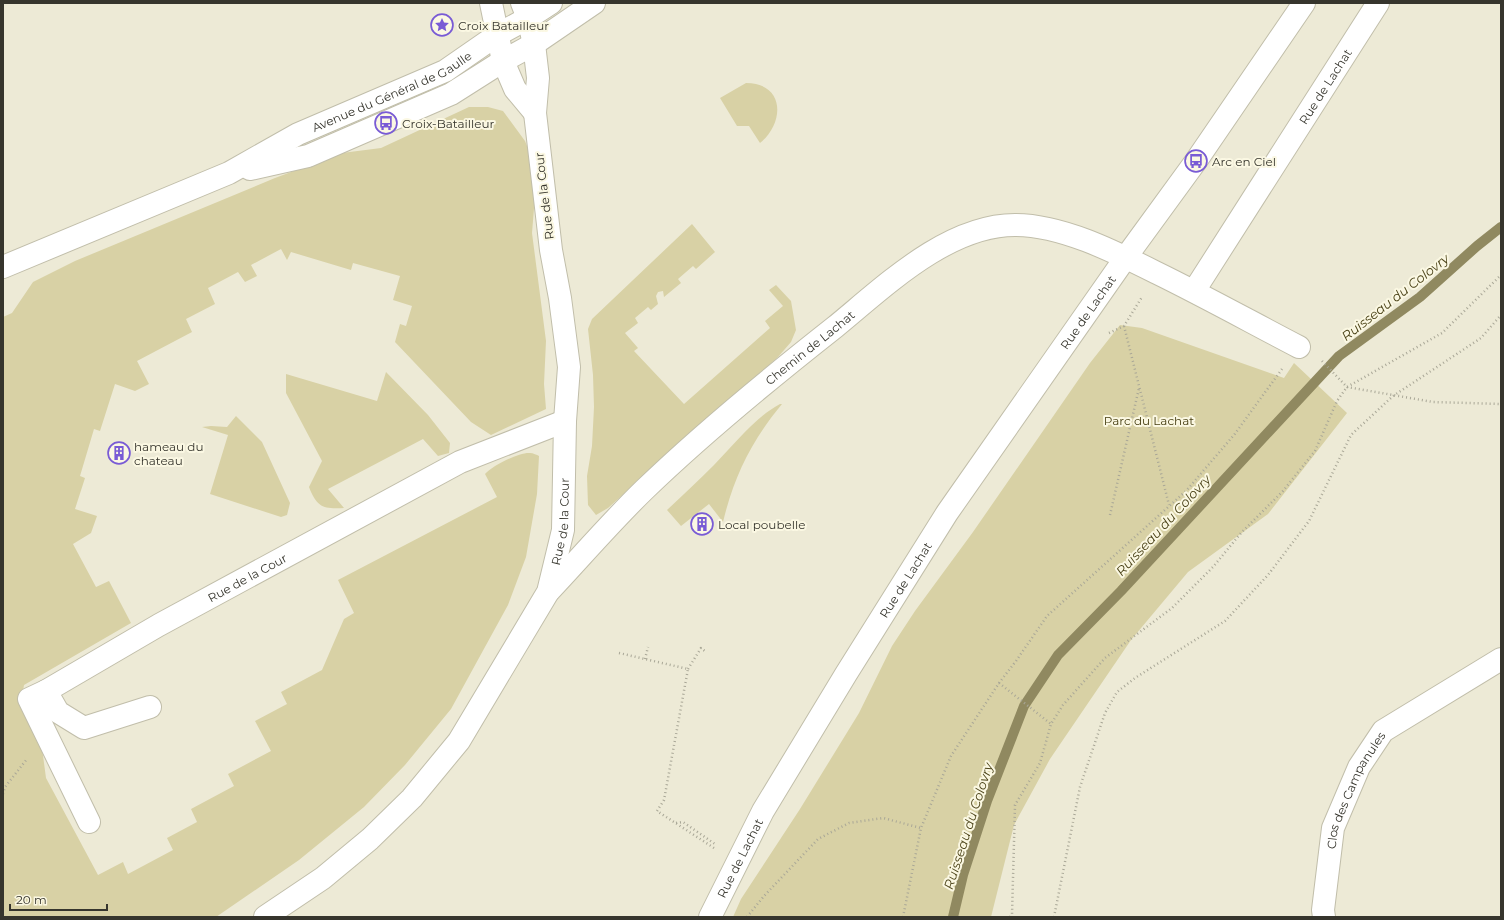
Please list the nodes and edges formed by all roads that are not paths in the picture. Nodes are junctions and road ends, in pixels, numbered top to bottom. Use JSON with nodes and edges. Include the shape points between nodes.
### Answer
{"nodes":[{"id":1,"x":491,"y":3,"type":"edge"},
{"id":2,"x":551,"y":3,"type":"edge"},
{"id":3,"x":594,"y":3,"type":"edge"},
{"id":4,"x":1304,"y":3,"type":"edge"},
{"id":5,"x":1378,"y":3,"type":"edge"},
{"id":6,"x":525,"y":11,"type":"edge"},
{"id":7,"x":497,"y":35,"type":"junction"},
{"id":8,"x":534,"y":44,"type":"junction"},
{"id":9,"x":503,"y":61,"type":"junction"},
{"id":10,"x":534,"y":113,"type":"junction"},
{"id":11,"x":229,"y":173,"type":"junction"},
{"id":12,"x":1126,"y":257,"type":"junction"},
{"id":13,"x":3,"y":267,"type":"edge"},
{"id":14,"x":1194,"y":291,"type":"junction"},
{"id":15,"x":1299,"y":347,"type":"road end"},
{"id":16,"x":565,"y":421,"type":"junction"},
{"id":17,"x":548,"y":592,"type":"junction"},
{"id":18,"x":1501,"y":659,"type":"edge"},
{"id":19,"x":46,"y":691,"type":"junction"},
{"id":20,"x":150,"y":707,"type":"dead end"},
{"id":21,"x":89,"y":822,"type":"dead end"},
{"id":22,"x":265,"y":917,"type":"edge"},
{"id":23,"x":710,"y":917,"type":"edge"},
{"id":24,"x":1324,"y":917,"type":"edge"}],
"edges":[{"from":1,"to":7,"type":"street"},
{"from":2,"to":6,"type":"street","name":"Avenue du Général de Gaulle"},
{"from":3,"to":8,"type":"street","name":"Avenue du Général de Gaulle"},
{"from":4,"to":12,"type":"street","name":"Rue de Lachat","via":[[1196,161]]},
{"from":5,"to":14,"type":"street","name":"Rue de Lachat"},
{"from":6,"to":7,"type":"street","name":"Avenue du Général de Gaulle"},
{"from":6,"to":8,"type":"street","name":"Rue de la Cour"},
{"from":7,"to":9,"type":"street"},
{"from":7,"to":11,"type":"street","name":"Avenue du Général de Gaulle","via":[[445,71],[298,134]]},
{"from":8,"to":9,"type":"street","name":"Avenue du Général de Gaulle"},
{"from":8,"to":10,"type":"street","name":"Rue de la Cour","via":[[538,78]]},
{"from":9,"to":10,"type":"street","via":[[515,89]]},
{"from":9,"to":11,"type":"street","name":"Avenue du Général de Gaulle","via":[[451,94],[308,156]]},
{"from":10,"to":16,"type":"street","name":"Rue de la Cour","via":[[569,366]]},
{"from":11,"to":13,"type":"street","name":"Avenue du Général de Gaulle"},
{"from":12,"to":14,"type":"street"},
{"from":12,"to":17,"type":"street","name":"Chemin de Lachat","via":[[1056,230],[1014,225],[983,229],[950,242],[911,266],[761,385],[644,490]]},
{"from":12,"to":23,"type":"street","name":"Rue de Lachat","via":[[939,526],[763,811]]},
{"from":14,"to":15,"type":"street"},
{"from":16,"to":17,"type":"street","name":"Rue de la Cour","via":[[563,530]]},
{"from":16,"to":19,"type":"street","name":"Rue de la Cour","via":[[460,462],[159,625]]},
{"from":17,"to":22,"type":"street","name":"Rue de la Cour","via":[[459,741],[412,798],[370,839],[322,878]]},
{"from":18,"to":24,"type":"street","name":"Clos des Campanules","via":[[1383,731],[1359,767],[1333,828]]},
{"from":19,"to":20,"type":"street","via":[[58,712],[84,728]]},
{"from":19,"to":21,"type":"street","name":"Rue de la Cour","via":[[29,699]]}]}
